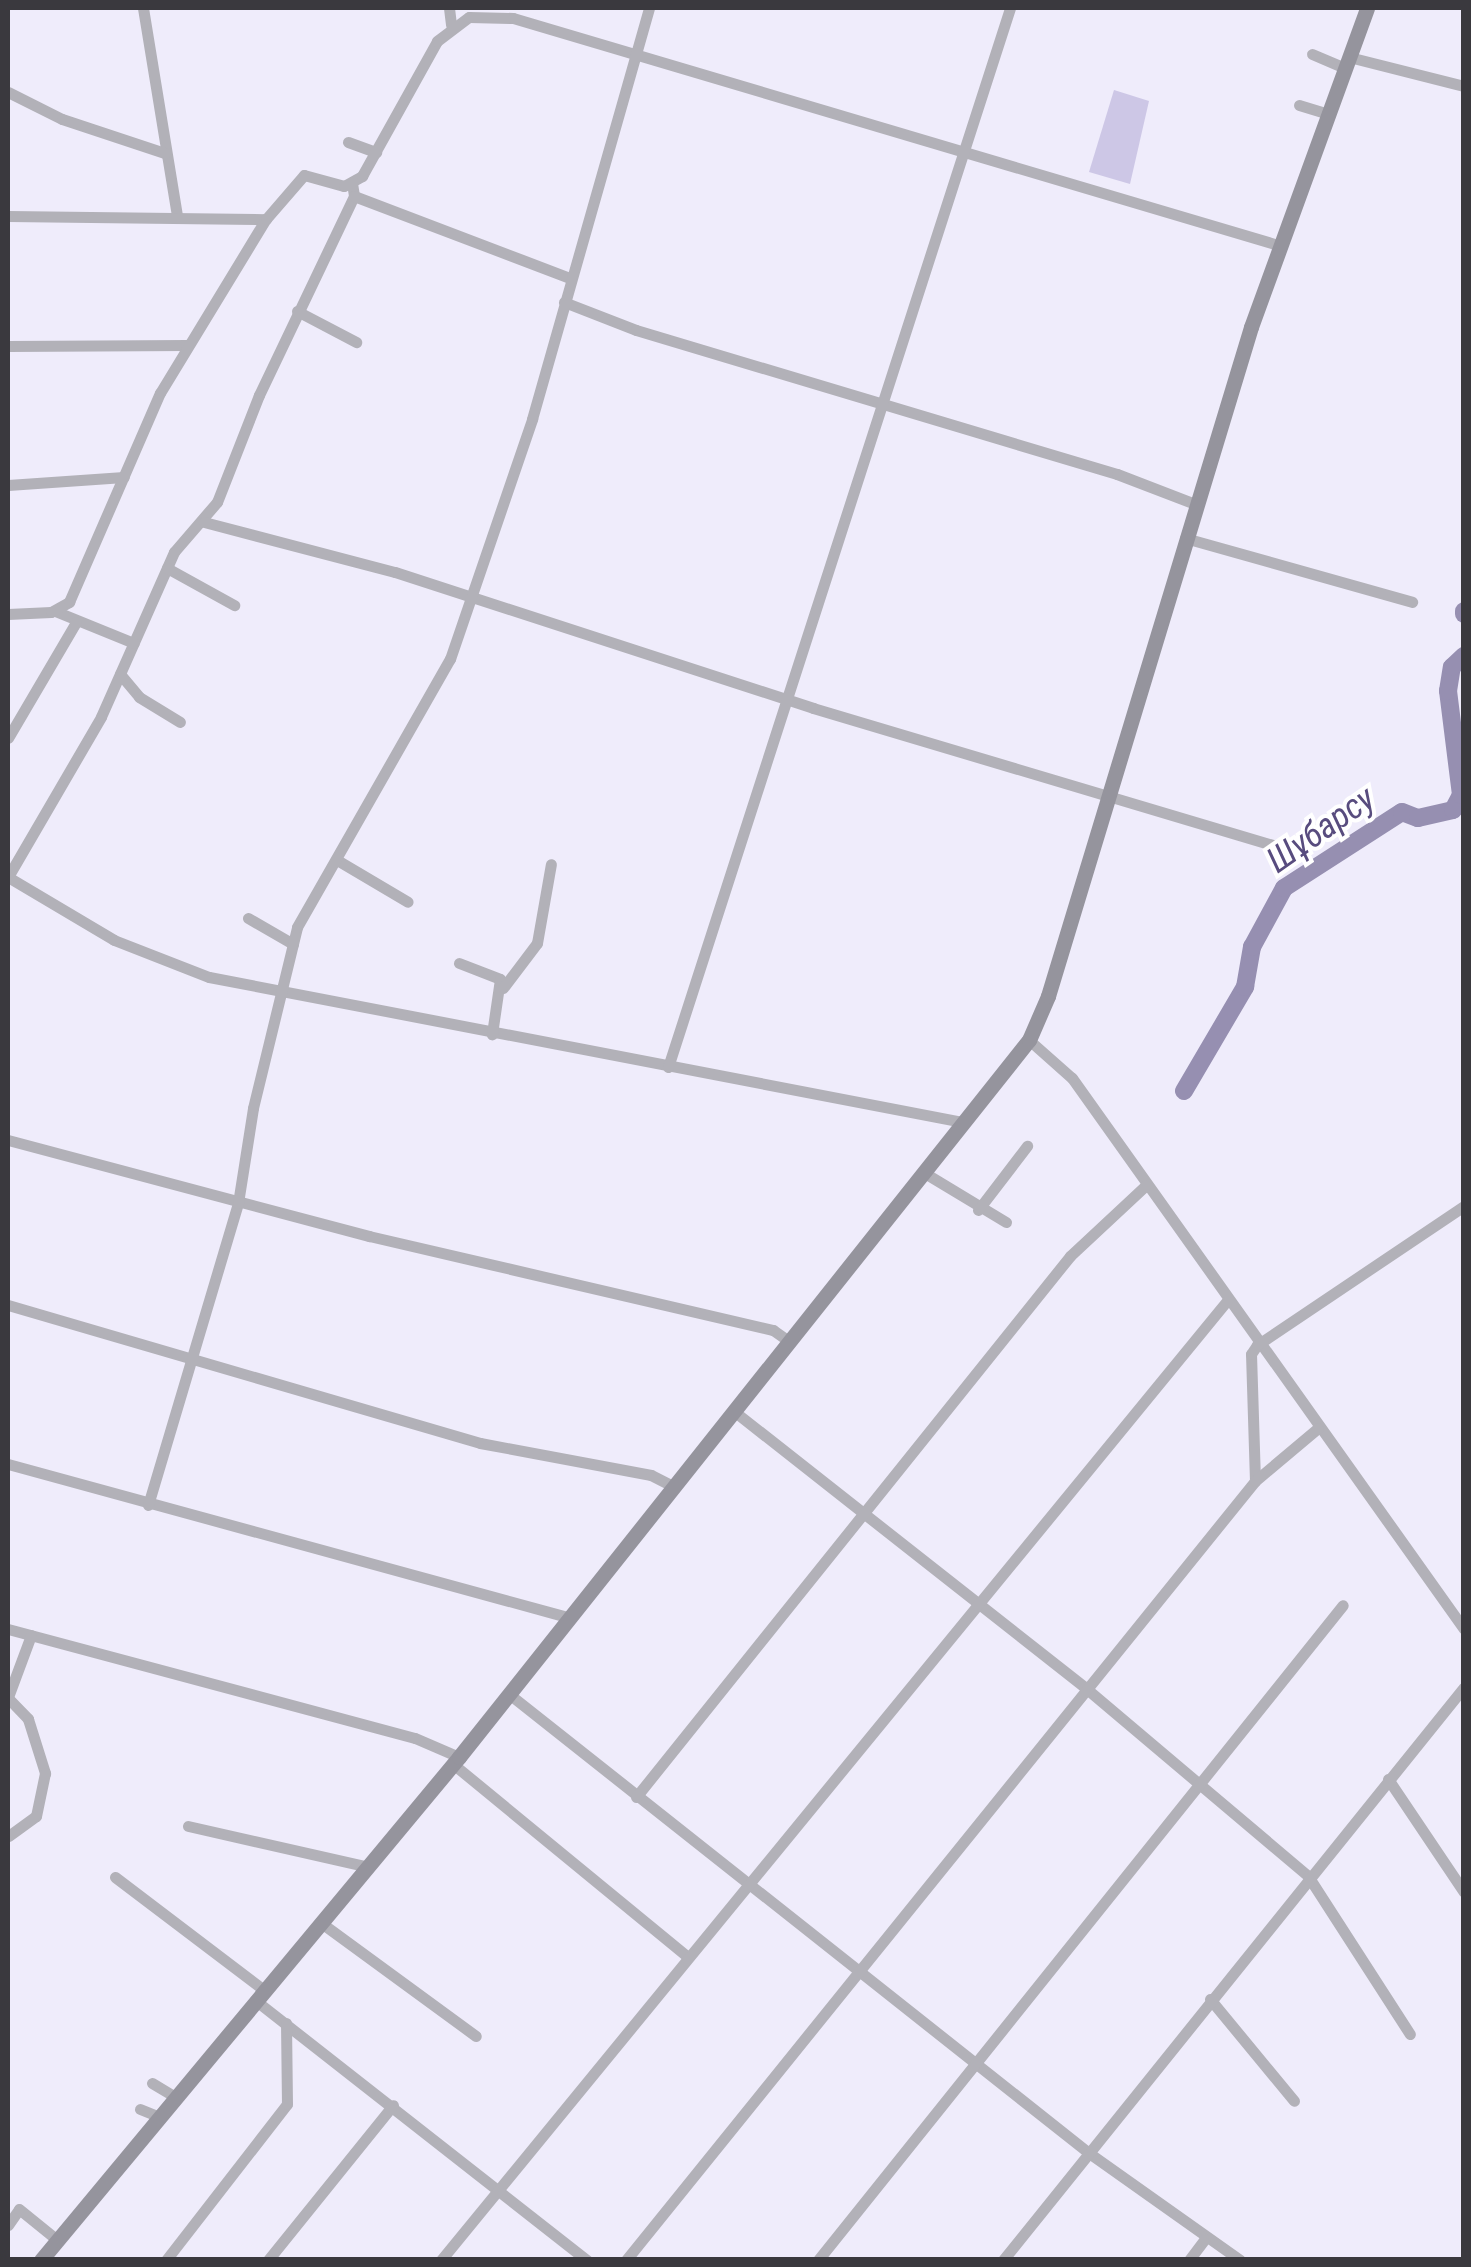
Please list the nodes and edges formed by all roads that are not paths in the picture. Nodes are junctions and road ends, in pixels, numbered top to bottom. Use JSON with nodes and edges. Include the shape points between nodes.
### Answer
{"nodes":[{"id":1,"x":143,"y":8,"type":"edge"},
{"id":2,"x":450,"y":8,"type":"edge"},
{"id":3,"x":650,"y":8,"type":"edge"},
{"id":4,"x":1010,"y":8,"type":"edge"},
{"id":5,"x":1367,"y":8,"type":"edge"},
{"id":6,"x":450,"y":25,"type":"junction"},
{"id":7,"x":1312,"y":54,"type":"dead end"},
{"id":8,"x":634,"y":57,"type":"junction"},
{"id":9,"x":1347,"y":62,"type":"junction"},
{"id":10,"x":1464,"y":86,"type":"edge"},
{"id":11,"x":8,"y":92,"type":"edge"},
{"id":12,"x":1299,"y":105,"type":"dead end"},
{"id":13,"x":1328,"y":114,"type":"junction"},
{"id":14,"x":348,"y":142,"type":"dead end"},
{"id":15,"x":964,"y":151,"type":"junction"},
{"id":16,"x":376,"y":152,"type":"junction"},
{"id":17,"x":165,"y":154,"type":"junction"},
{"id":18,"x":353,"y":190,"type":"junction"},
{"id":19,"x":177,"y":215,"type":"junction"},
{"id":20,"x":8,"y":216,"type":"edge"},
{"id":21,"x":266,"y":219,"type":"junction"},
{"id":22,"x":1281,"y":246,"type":"junction"},
{"id":23,"x":570,"y":278,"type":"junction"},
{"id":24,"x":564,"y":302,"type":"junction"},
{"id":25,"x":296,"y":311,"type":"junction"},
{"id":26,"x":356,"y":342,"type":"dead end"},
{"id":27,"x":186,"y":345,"type":"junction"},
{"id":28,"x":8,"y":346,"type":"edge"},
{"id":29,"x":882,"y":402,"type":"junction"},
{"id":30,"x":124,"y":477,"type":"junction"},
{"id":31,"x":8,"y":485,"type":"edge"},
{"id":32,"x":1195,"y":504,"type":"junction"},
{"id":33,"x":204,"y":522,"type":"junction"},
{"id":34,"x":1185,"y":538,"type":"junction"},
{"id":35,"x":167,"y":568,"type":"junction"},
{"id":36,"x":471,"y":598,"type":"junction"},
{"id":37,"x":1412,"y":602,"type":"dead end"},
{"id":38,"x":234,"y":605,"type":"dead end"},
{"id":39,"x":55,"y":611,"type":"junction"},
{"id":40,"x":8,"y":614,"type":"edge"},
{"id":41,"x":76,"y":622,"type":"junction"},
{"id":42,"x":134,"y":642,"type":"junction"},
{"id":43,"x":120,"y":674,"type":"junction"},
{"id":44,"x":790,"y":698,"type":"junction"},
{"id":45,"x":180,"y":722,"type":"dead end"},
{"id":46,"x":8,"y":735,"type":"edge"},
{"id":47,"x":1108,"y":794,"type":"junction"},
{"id":48,"x":1273,"y":846,"type":"dead end"},
{"id":49,"x":337,"y":860,"type":"junction"},
{"id":50,"x":551,"y":864,"type":"dead end"},
{"id":51,"x":408,"y":902,"type":"dead end"},
{"id":52,"x":248,"y":918,"type":"dead end"},
{"id":53,"x":293,"y":944,"type":"junction"},
{"id":54,"x":459,"y":962,"type":"dead end"},
{"id":55,"x":503,"y":988,"type":"junction"},
{"id":56,"x":280,"y":995,"type":"junction"},
{"id":57,"x":492,"y":1034,"type":"junction"},
{"id":58,"x":1029,"y":1040,"type":"junction"},
{"id":59,"x":668,"y":1067,"type":"junction"},
{"id":60,"x":963,"y":1122,"type":"junction"},
{"id":61,"x":8,"y":1140,"type":"edge"},
{"id":62,"x":1027,"y":1146,"type":"dead end"},
{"id":63,"x":922,"y":1172,"type":"junction"},
{"id":64,"x":1146,"y":1186,"type":"junction"},
{"id":65,"x":238,"y":1202,"type":"junction"},
{"id":66,"x":1464,"y":1206,"type":"edge"},
{"id":67,"x":978,"y":1210,"type":"junction"},
{"id":68,"x":1006,"y":1222,"type":"dead end"},
{"id":69,"x":1226,"y":1302,"type":"junction"},
{"id":70,"x":8,"y":1305,"type":"edge"},
{"id":71,"x":789,"y":1341,"type":"junction"},
{"id":72,"x":1257,"y":1345,"type":"junction"},
{"id":73,"x":189,"y":1361,"type":"junction"},
{"id":74,"x":735,"y":1412,"type":"junction"},
{"id":75,"x":1318,"y":1428,"type":"junction"},
{"id":76,"x":8,"y":1464,"type":"edge"},
{"id":77,"x":1255,"y":1481,"type":"junction"},
{"id":78,"x":674,"y":1487,"type":"junction"},
{"id":79,"x":148,"y":1504,"type":"junction"},
{"id":80,"x":864,"y":1515,"type":"junction"},
{"id":81,"x":974,"y":1604,"type":"junction"},
{"id":82,"x":1343,"y":1605,"type":"dead end"},
{"id":83,"x":571,"y":1618,"type":"junction"},
{"id":84,"x":8,"y":1629,"type":"edge"},
{"id":85,"x":1464,"y":1629,"type":"edge"},
{"id":86,"x":31,"y":1636,"type":"junction"},
{"id":87,"x":1464,"y":1687,"type":"edge"},
{"id":88,"x":1088,"y":1690,"type":"junction"},
{"id":89,"x":509,"y":1694,"type":"junction"},
{"id":90,"x":8,"y":1697,"type":"edge"},
{"id":91,"x":456,"y":1761,"type":"junction"},
{"id":92,"x":1388,"y":1779,"type":"junction"},
{"id":93,"x":1199,"y":1787,"type":"junction"},
{"id":94,"x":636,"y":1797,"type":"junction"},
{"id":95,"x":188,"y":1826,"type":"dead end"},
{"id":96,"x":8,"y":1836,"type":"edge"},
{"id":97,"x":368,"y":1867,"type":"junction"},
{"id":98,"x":1308,"y":1876,"type":"junction"},
{"id":99,"x":115,"y":1877,"type":"dead end"},
{"id":100,"x":746,"y":1884,"type":"junction"},
{"id":101,"x":1464,"y":1892,"type":"edge"},
{"id":102,"x":320,"y":1922,"type":"junction"},
{"id":103,"x":688,"y":1957,"type":"junction"},
{"id":104,"x":861,"y":1972,"type":"junction"},
{"id":105,"x":260,"y":1995,"type":"junction"},
{"id":106,"x":1210,"y":2000,"type":"junction"},
{"id":107,"x":286,"y":2023,"type":"junction"},
{"id":108,"x":1410,"y":2034,"type":"dead end"},
{"id":109,"x":476,"y":2036,"type":"dead end"},
{"id":110,"x":978,"y":2065,"type":"junction"},
{"id":111,"x":152,"y":2082,"type":"dead end"},
{"id":112,"x":174,"y":2096,"type":"junction"},
{"id":113,"x":1294,"y":2101,"type":"dead end"},
{"id":114,"x":392,"y":2105,"type":"junction"},
{"id":115,"x":140,"y":2108,"type":"dead end"},
{"id":116,"x":157,"y":2116,"type":"junction"},
{"id":117,"x":1089,"y":2153,"type":"junction"},
{"id":118,"x":498,"y":2186,"type":"junction"},
{"id":119,"x":8,"y":2225,"type":"edge"},
{"id":120,"x":1205,"y":2238,"type":"junction"},
{"id":121,"x":56,"y":2239,"type":"junction"},
{"id":122,"x":41,"y":2260,"type":"edge"},
{"id":123,"x":166,"y":2260,"type":"edge"},
{"id":124,"x":268,"y":2260,"type":"edge"},
{"id":125,"x":440,"y":2260,"type":"edge"},
{"id":126,"x":587,"y":2260,"type":"edge"},
{"id":127,"x":626,"y":2260,"type":"edge"},
{"id":128,"x":818,"y":2260,"type":"edge"},
{"id":129,"x":1003,"y":2260,"type":"edge"},
{"id":130,"x":1188,"y":2260,"type":"edge"},
{"id":131,"x":1240,"y":2260,"type":"edge"}],
"edges":[{"from":1,"to":17,"type":"street"},
{"from":2,"to":6,"type":"street"},
{"from":3,"to":8,"type":"street"},
{"from":4,"to":15,"type":"street"},
{"from":5,"to":9,"type":"street"},
{"from":6,"to":8,"type":"street","via":[[469,17],[512,18]]},
{"from":6,"to":16,"type":"street"},
{"from":7,"to":9,"type":"street"},
{"from":8,"to":15,"type":"street"},
{"from":8,"to":23,"type":"street"},
{"from":9,"to":10,"type":"street"},
{"from":9,"to":13,"type":"street"},
{"from":11,"to":17,"type":"street","via":[[62,120]]},
{"from":12,"to":13,"type":"street"},
{"from":13,"to":22,"type":"street"},
{"from":14,"to":16,"type":"street"},
{"from":15,"to":22,"type":"street"},
{"from":15,"to":29,"type":"street"},
{"from":16,"to":18,"type":"street"},
{"from":17,"to":19,"type":"street"},
{"from":18,"to":21,"type":"street","via":[[304,176]]},
{"from":18,"to":23,"type":"street"},
{"from":18,"to":25,"type":"street"},
{"from":19,"to":20,"type":"street"},
{"from":19,"to":21,"type":"street"},
{"from":21,"to":27,"type":"street"},
{"from":22,"to":32,"type":"street"},
{"from":23,"to":24,"type":"street"},
{"from":24,"to":29,"type":"street","via":[[636,330]]},
{"from":24,"to":36,"type":"street"},
{"from":25,"to":26,"type":"street"},
{"from":25,"to":33,"type":"street"},
{"from":27,"to":28,"type":"street"},
{"from":27,"to":30,"type":"street"},
{"from":29,"to":32,"type":"street"},
{"from":29,"to":44,"type":"street"},
{"from":30,"to":31,"type":"street"},
{"from":30,"to":39,"type":"street","via":[[74,594]]},
{"from":32,"to":34,"type":"street"},
{"from":33,"to":35,"type":"street"},
{"from":33,"to":36,"type":"street"},
{"from":34,"to":37,"type":"street"},
{"from":34,"to":47,"type":"street"},
{"from":35,"to":38,"type":"street"},
{"from":35,"to":42,"type":"street"},
{"from":36,"to":44,"type":"street"},
{"from":36,"to":49,"type":"street","via":[[433,694]]},
{"from":39,"to":40,"type":"street"},
{"from":39,"to":41,"type":"street"},
{"from":41,"to":42,"type":"street"},
{"from":41,"to":46,"type":"street"},
{"from":42,"to":43,"type":"street"},
{"from":43,"to":45,"type":"street","via":[[139,697]]},
{"from":43,"to":56,"type":"street","via":[[8,877],[165,963]]},
{"from":44,"to":47,"type":"street"},
{"from":44,"to":59,"type":"street"},
{"from":47,"to":48,"type":"street"},
{"from":47,"to":58,"type":"street"},
{"from":49,"to":51,"type":"street"},
{"from":49,"to":53,"type":"street","via":[[310,896]]},
{"from":50,"to":55,"type":"street","via":[[538,943]]},
{"from":52,"to":53,"type":"street"},
{"from":53,"to":56,"type":"street"},
{"from":54,"to":55,"type":"street","via":[[494,974]]},
{"from":55,"to":57,"type":"street"},
{"from":56,"to":57,"type":"street"},
{"from":56,"to":65,"type":"street"},
{"from":57,"to":59,"type":"street"},
{"from":58,"to":60,"type":"street"},
{"from":58,"to":64,"type":"street","via":[[1072,1078]]},
{"from":59,"to":60,"type":"street"},
{"from":60,"to":63,"type":"street"},
{"from":61,"to":65,"type":"street"},
{"from":62,"to":67,"type":"street"},
{"from":63,"to":67,"type":"street"},
{"from":63,"to":71,"type":"street"},
{"from":64,"to":69,"type":"street"},
{"from":64,"to":80,"type":"street","via":[[1070,1256]]},
{"from":65,"to":71,"type":"street","via":[[773,1330]]},
{"from":65,"to":73,"type":"street"},
{"from":66,"to":72,"type":"street"},
{"from":67,"to":68,"type":"street"},
{"from":69,"to":72,"type":"street"},
{"from":69,"to":81,"type":"street"},
{"from":70,"to":73,"type":"street"},
{"from":71,"to":74,"type":"street"},
{"from":72,"to":75,"type":"street"},
{"from":72,"to":77,"type":"street","via":[[1251,1354]]},
{"from":73,"to":78,"type":"street","via":[[528,1455],[651,1475]]},
{"from":73,"to":79,"type":"street"},
{"from":74,"to":78,"type":"street"},
{"from":74,"to":80,"type":"street"},
{"from":75,"to":77,"type":"street"},
{"from":75,"to":85,"type":"street"},
{"from":76,"to":79,"type":"street"},
{"from":77,"to":88,"type":"street"},
{"from":78,"to":83,"type":"street"},
{"from":79,"to":83,"type":"street"},
{"from":80,"to":81,"type":"street"},
{"from":80,"to":94,"type":"street"},
{"from":81,"to":88,"type":"street"},
{"from":81,"to":100,"type":"street"},
{"from":82,"to":93,"type":"street"},
{"from":83,"to":89,"type":"street"},
{"from":84,"to":86,"type":"street"},
{"from":86,"to":90,"type":"street"},
{"from":86,"to":91,"type":"street","via":[[415,1738]]},
{"from":87,"to":92,"type":"street"},
{"from":88,"to":93,"type":"street"},
{"from":88,"to":104,"type":"street"},
{"from":89,"to":91,"type":"street"},
{"from":89,"to":94,"type":"street"},
{"from":90,"to":96,"type":"street","via":[[28,1719],[45,1773],[36,1816]]},
{"from":91,"to":97,"type":"street"},
{"from":91,"to":103,"type":"street"},
{"from":92,"to":98,"type":"street"},
{"from":92,"to":101,"type":"street"},
{"from":93,"to":98,"type":"street"},
{"from":93,"to":110,"type":"street"},
{"from":94,"to":100,"type":"street"},
{"from":95,"to":97,"type":"street"},
{"from":97,"to":102,"type":"street"},
{"from":98,"to":106,"type":"street"},
{"from":98,"to":108,"type":"street"},
{"from":99,"to":105,"type":"street"},
{"from":100,"to":103,"type":"street"},
{"from":100,"to":104,"type":"street"},
{"from":102,"to":105,"type":"street"},
{"from":102,"to":109,"type":"street"},
{"from":103,"to":118,"type":"street"},
{"from":104,"to":110,"type":"street"},
{"from":104,"to":127,"type":"street"},
{"from":105,"to":107,"type":"street"},
{"from":105,"to":112,"type":"street"},
{"from":106,"to":113,"type":"street"},
{"from":106,"to":117,"type":"street"},
{"from":107,"to":114,"type":"street"},
{"from":107,"to":123,"type":"street","via":[[286,2104]]},
{"from":110,"to":117,"type":"street"},
{"from":110,"to":128,"type":"street"},
{"from":111,"to":112,"type":"street"},
{"from":112,"to":116,"type":"street"},
{"from":114,"to":118,"type":"street"},
{"from":114,"to":124,"type":"street"},
{"from":115,"to":116,"type":"street"},
{"from":116,"to":121,"type":"street"},
{"from":117,"to":120,"type":"street"},
{"from":117,"to":129,"type":"street"},
{"from":118,"to":125,"type":"street"},
{"from":118,"to":126,"type":"street"},
{"from":119,"to":121,"type":"street","via":[[19,2209]]},
{"from":120,"to":130,"type":"street"},
{"from":120,"to":131,"type":"street"},
{"from":121,"to":122,"type":"street"}]}
